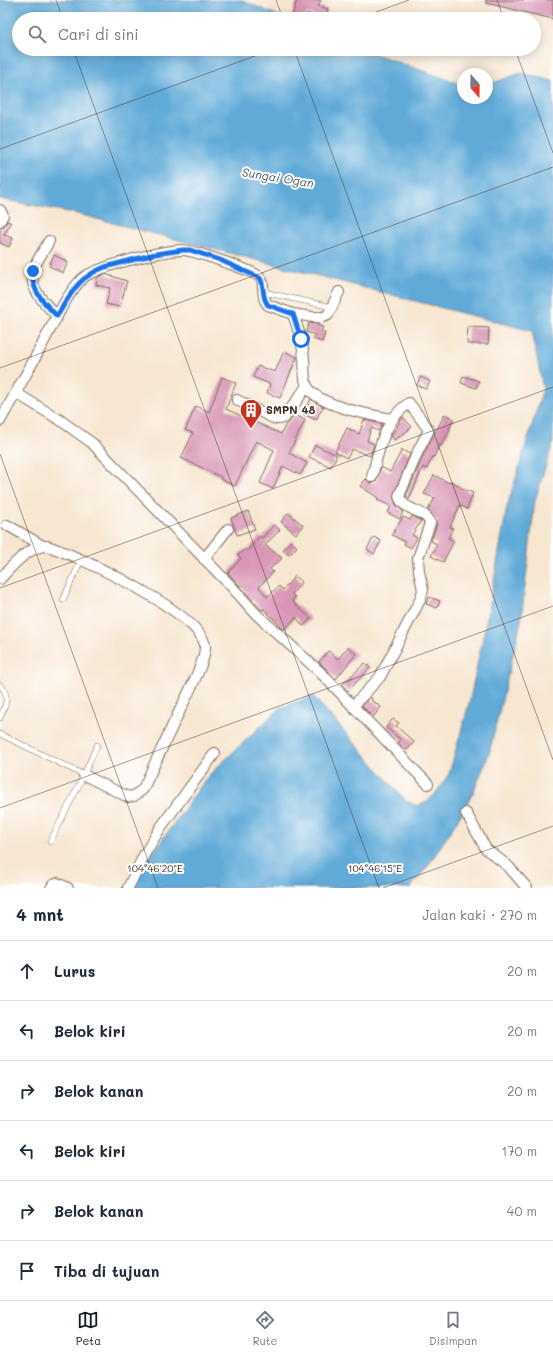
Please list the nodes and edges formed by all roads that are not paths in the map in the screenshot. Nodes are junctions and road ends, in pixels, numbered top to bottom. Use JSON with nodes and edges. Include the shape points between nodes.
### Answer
{"nodes":[{"id":1,"x":0,"y":210,"type":"edge"},
{"id":2,"x":0,"y":221,"type":"edge"},
{"id":3,"x":49,"y":241,"type":"dead end"},
{"id":4,"x":263,"y":292,"type":"junction"},
{"id":5,"x":339,"y":292,"type":"dead end"},
{"id":6,"x":332,"y":308,"type":"junction"},
{"id":7,"x":293,"y":314,"type":"junction"},
{"id":8,"x":57,"y":316,"type":"junction"},
{"id":9,"x":307,"y":386,"type":"junction"},
{"id":10,"x":16,"y":393,"type":"junction"},
{"id":11,"x":237,"y":400,"type":"dead end"},
{"id":12,"x":391,"y":419,"type":"junction"},
{"id":13,"x":0,"y":421,"type":"edge"},
{"id":14,"x":372,"y":477,"type":"dead end"},
{"id":15,"x":7,"y":525,"type":"dead end"},
{"id":16,"x":228,"y":529,"type":"dead end"},
{"id":17,"x":44,"y":546,"type":"junction"},
{"id":18,"x":204,"y":559,"type":"junction"},
{"id":19,"x":81,"y":560,"type":"junction"},
{"id":20,"x":0,"y":579,"type":"edge"},
{"id":21,"x":62,"y":600,"type":"dead end"},
{"id":22,"x":0,"y":685,"type":"edge"},
{"id":23,"x":353,"y":706,"type":"junction"},
{"id":24,"x":0,"y":718,"type":"edge"},
{"id":25,"x":0,"y":734,"type":"edge"},
{"id":26,"x":97,"y":745,"type":"dead end"},
{"id":27,"x":215,"y":753,"type":"dead end"},
{"id":28,"x":84,"y":775,"type":"junction"},
{"id":29,"x":428,"y":784,"type":"dead end"},
{"id":30,"x":466,"y":812,"type":"dead end"},
{"id":31,"x":50,"y":842,"type":"dead end"},
{"id":32,"x":50,"y":888,"type":"edge"},
{"id":33,"x":68,"y":888,"type":"edge"},
{"id":34,"x":128,"y":888,"type":"edge"},
{"id":35,"x":527,"y":888,"type":"edge"}],
"edges":[{"from":1,"to":2,"type":"street","via":[[3,215]]},
{"from":3,"to":8,"type":"street","via":[[33,271],[32,278],[38,295]]},
{"from":4,"to":6,"type":"lane"},
{"from":4,"to":7,"type":"street","via":[[264,301],[268,305]]},
{"from":4,"to":8,"type":"street","via":[[262,281],[258,276],[190,250],[177,250],[95,271],[82,279]]},
{"from":5,"to":6,"type":"street"},
{"from":6,"to":7,"type":"street","via":[[326,317]]},
{"from":7,"to":9,"type":"street","via":[[304,358]]},
{"from":8,"to":10,"type":"street"},
{"from":9,"to":11,"type":"street","via":[[285,417],[280,419],[275,419]]},
{"from":9,"to":12,"type":"street","via":[[315,396],[333,404]]},
{"from":10,"to":13,"type":"street"},
{"from":10,"to":18,"type":"street","via":[[92,443]]},
{"from":12,"to":14,"type":"street"},
{"from":12,"to":23,"type":"street","via":[[409,403],[430,430],[399,496],[402,503],[430,520],[418,558],[423,594],[380,677]]},
{"from":15,"to":17,"type":"street"},
{"from":16,"to":18,"type":"street"},
{"from":17,"to":19,"type":"street"},
{"from":17,"to":20,"type":"street","via":[[24,556]]},
{"from":18,"to":23,"type":"street","via":[[256,614]]},
{"from":19,"to":21,"type":"lane"},
{"from":19,"to":28,"type":"street","via":[[113,575],[181,616],[199,632],[205,644],[204,655],[195,678],[143,789],[128,797]]},
{"from":22,"to":24,"type":"lane","via":[[7,700]]},
{"from":23,"to":29,"type":"street"},
{"from":25,"to":28,"type":"lane"},
{"from":26,"to":28,"type":"lane"},
{"from":27,"to":34,"type":"street","via":[[162,826]]},
{"from":28,"to":31,"type":"lane"},
{"from":30,"to":35,"type":"street","via":[[486,849],[508,866]]},
{"from":32,"to":33,"type":"street","via":[[57,883]]}]}
